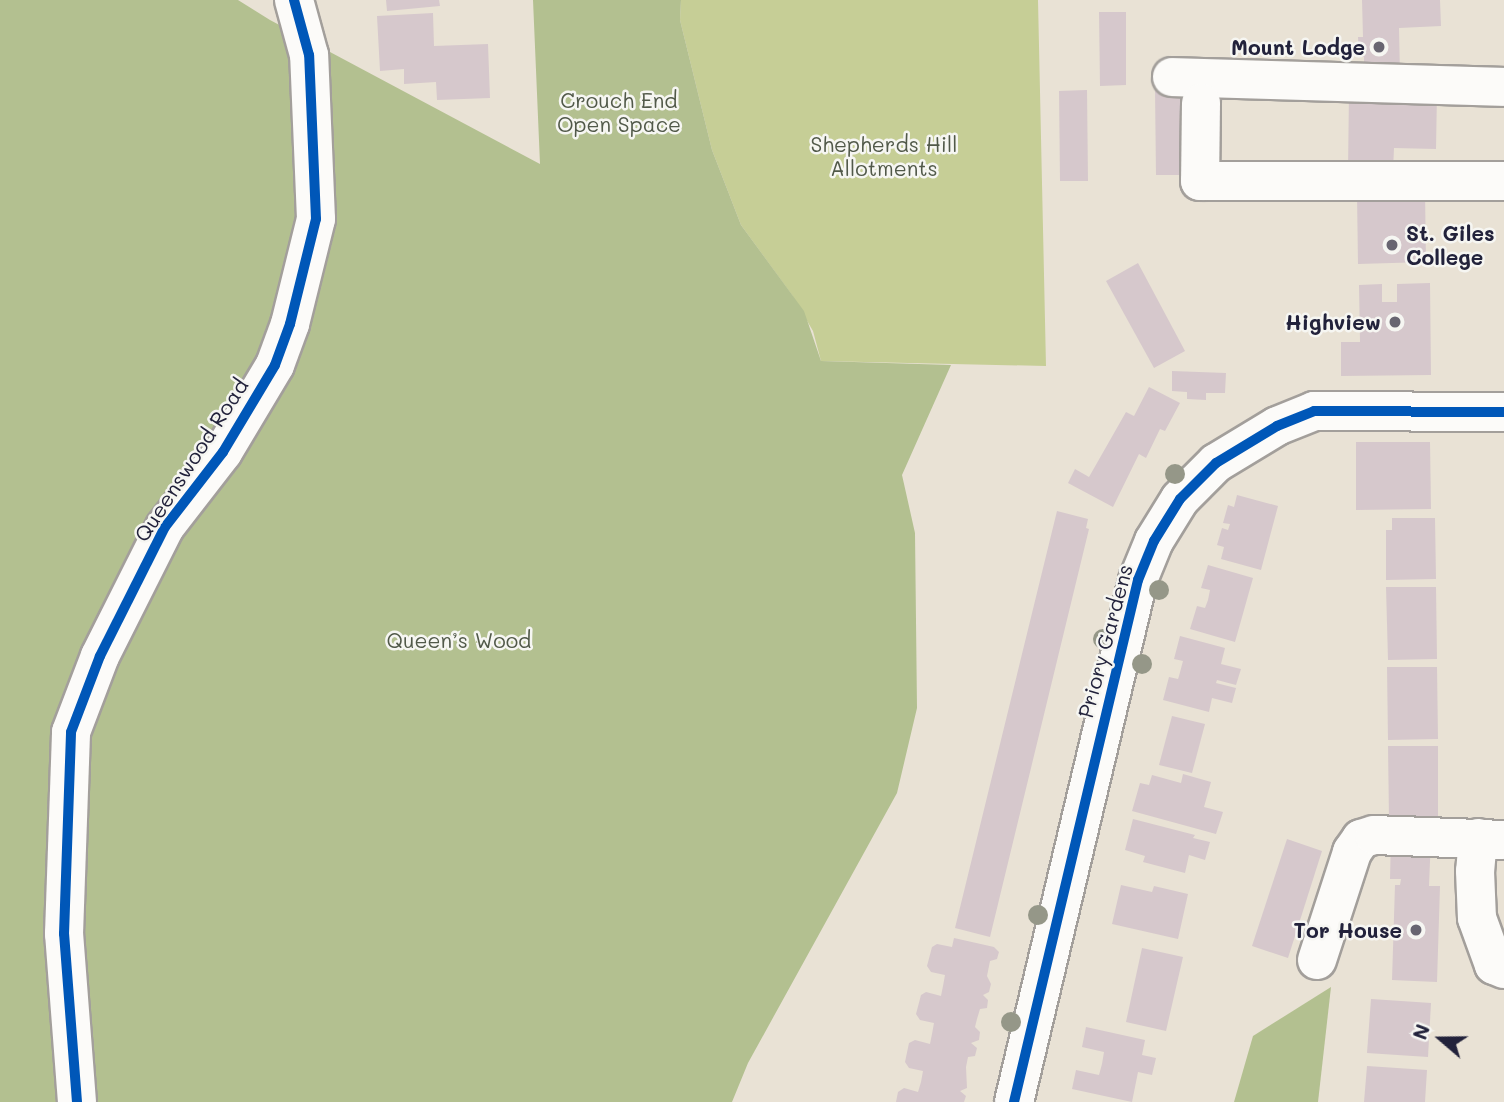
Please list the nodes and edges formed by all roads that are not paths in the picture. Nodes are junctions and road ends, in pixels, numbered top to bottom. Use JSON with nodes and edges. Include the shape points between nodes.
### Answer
{"nodes":[{"id":1,"x":294,"y":0,"type":"edge"},
{"id":2,"x":1172,"y":77,"type":"dead end"},
{"id":3,"x":1504,"y":87,"type":"edge"},
{"id":4,"x":1201,"y":103,"type":"dead end"},
{"id":5,"x":1504,"y":181,"type":"edge"},
{"id":6,"x":1504,"y":412,"type":"edge"},
{"id":7,"x":1491,"y":839,"type":"edge"},
{"id":8,"x":1317,"y":960,"type":"dead end"},
{"id":9,"x":1504,"y":969,"type":"edge"},
{"id":10,"x":77,"y":1102,"type":"edge"},
{"id":11,"x":1014,"y":1102,"type":"edge"}],
"edges":[{"from":1,"to":10,"type":"street","name":"Queenswood Road","via":[[309,55],[316,219],[290,324],[275,365],[223,452],[164,527],[100,656],[71,732],[64,934]]},
{"from":2,"to":3,"type":"street"},
{"from":4,"to":5,"type":"street","via":[[1200,181]]},
{"from":6,"to":11,"type":"street","name":"Priory Gardens","via":[[1314,411],[1277,426],[1216,463],[1180,499],[1154,541],[1138,580]]},
{"from":7,"to":8,"type":"street","via":[[1374,835],[1361,839],[1352,852]]},
{"from":7,"to":9,"type":"street","via":[[1475,871],[1477,918],[1494,965]]}]}
